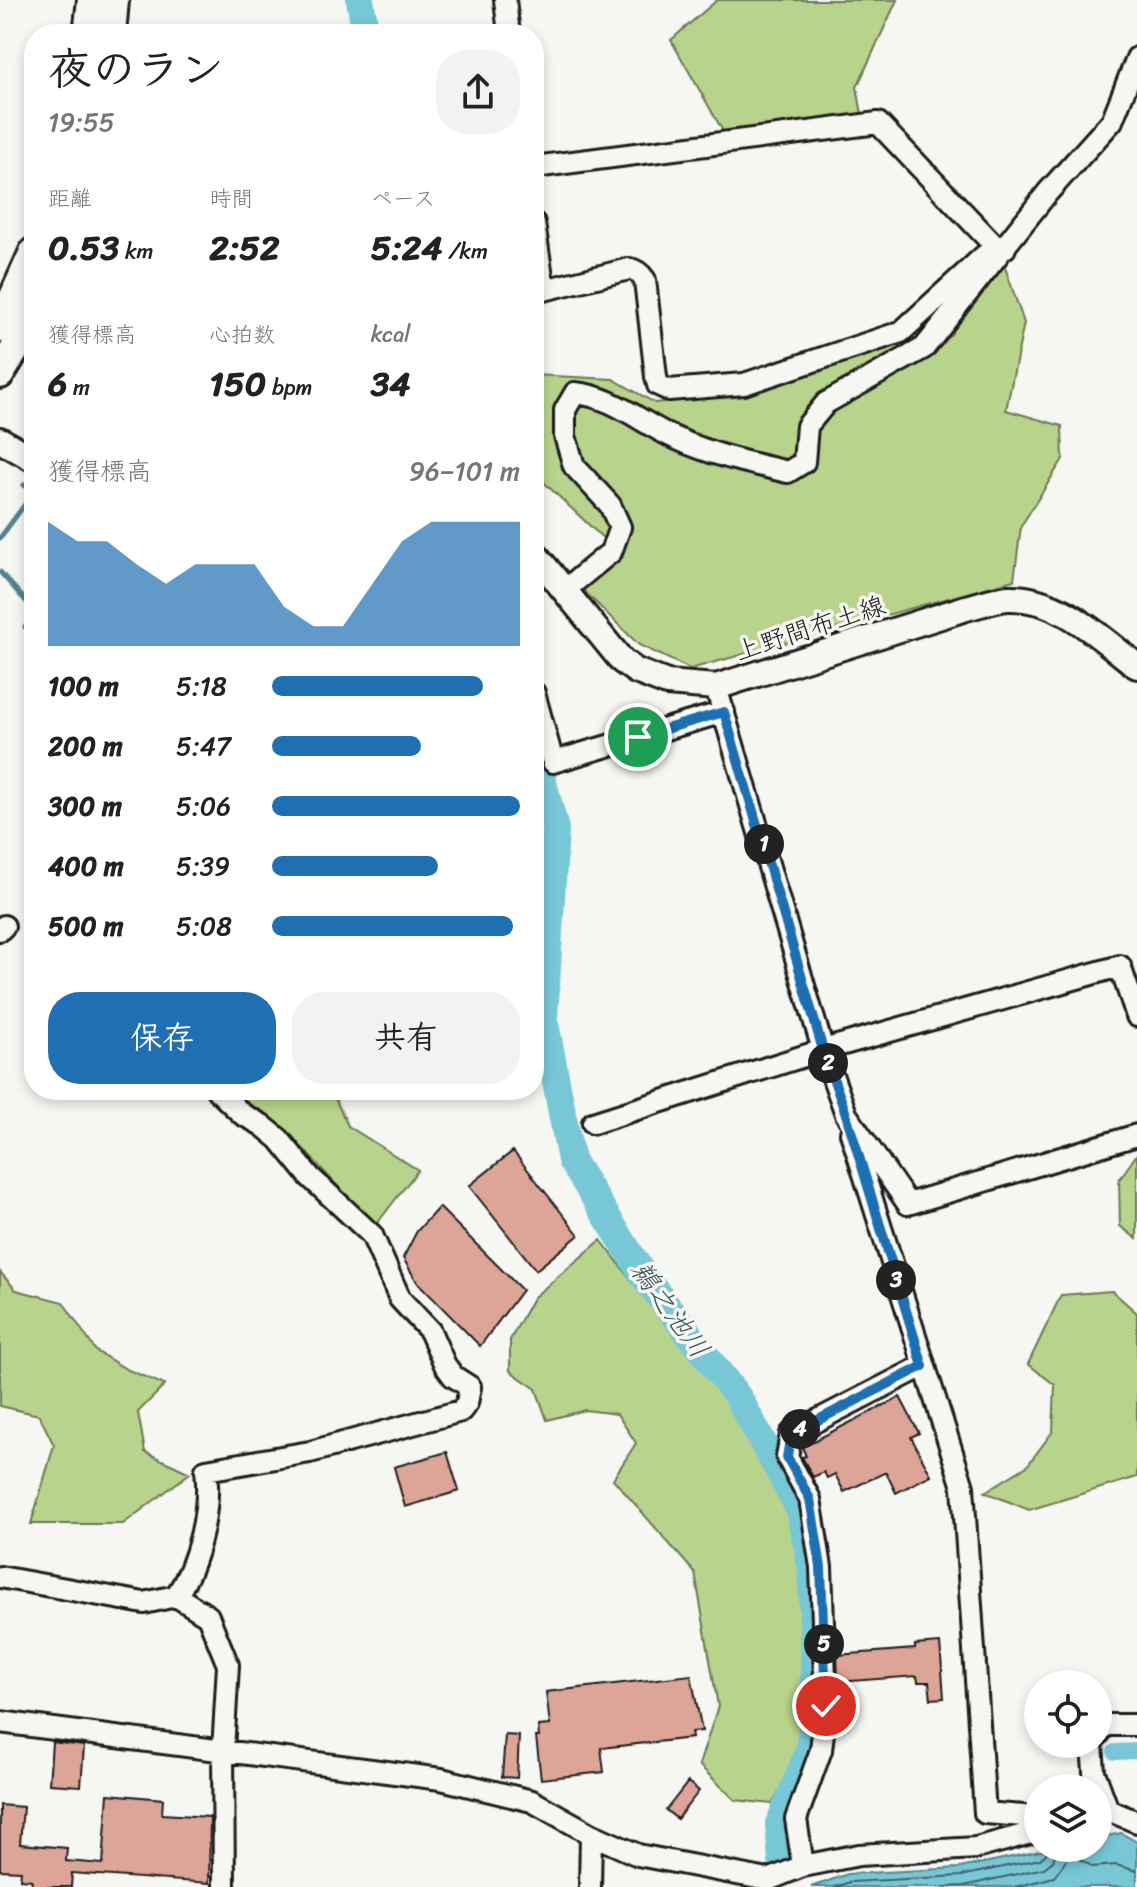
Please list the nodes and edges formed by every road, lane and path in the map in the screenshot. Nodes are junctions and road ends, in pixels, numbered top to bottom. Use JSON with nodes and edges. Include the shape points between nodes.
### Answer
{"nodes":[{"id":1,"x":92,"y":0,"type":"edge"},
{"id":2,"x":114,"y":0,"type":"edge"},
{"id":3,"x":505,"y":0,"type":"edge"},
{"id":4,"x":89,"y":24,"type":"edge"},
{"id":5,"x":112,"y":24,"type":"edge"},
{"id":6,"x":508,"y":24,"type":"edge"},
{"id":7,"x":1137,"y":58,"type":"edge"},
{"id":8,"x":544,"y":166,"type":"edge"},
{"id":9,"x":1000,"y":247,"type":"junction"},
{"id":10,"x":24,"y":274,"type":"edge"},
{"id":11,"x":544,"y":290,"type":"edge"},
{"id":12,"x":24,"y":326,"type":"edge"},
{"id":13,"x":0,"y":328,"type":"edge"},
{"id":14,"x":0,"y":374,"type":"edge"},
{"id":15,"x":0,"y":440,"type":"edge"},
{"id":16,"x":24,"y":453,"type":"edge"},
{"id":17,"x":544,"y":564,"type":"edge"},
{"id":18,"x":566,"y":589,"type":"junction"},
{"id":19,"x":1137,"y":666,"type":"edge"},
{"id":20,"x":716,"y":687,"type":"junction"},
{"id":21,"x":724,"y":712,"type":"junction"},
{"id":22,"x":544,"y":729,"type":"edge"},
{"id":23,"x":1137,"y":1016,"type":"edge"},
{"id":24,"x":823,"y":1050,"type":"junction"},
{"id":25,"x":227,"y":1100,"type":"edge"},
{"id":26,"x":846,"y":1114,"type":"junction"},
{"id":27,"x":593,"y":1123,"type":"dead end"},
{"id":28,"x":1137,"y":1135,"type":"edge"},
{"id":29,"x":923,"y":1366,"type":"junction"},
{"id":30,"x":0,"y":1577,"type":"edge"},
{"id":31,"x":176,"y":1596,"type":"junction"},
{"id":32,"x":0,"y":1722,"type":"edge"},
{"id":33,"x":1112,"y":1725,"type":"edge"},
{"id":34,"x":1137,"y":1725,"type":"edge"},
{"id":35,"x":223,"y":1751,"type":"junction"},
{"id":36,"x":1112,"y":1815,"type":"edge"},
{"id":37,"x":1024,"y":1816,"type":"edge"},
{"id":38,"x":1137,"y":1822,"type":"edge"},
{"id":39,"x":591,"y":1834,"type":"junction"},
{"id":40,"x":1024,"y":1835,"type":"edge"},
{"id":41,"x":803,"y":1866,"type":"junction"},
{"id":42,"x":224,"y":1887,"type":"edge"},
{"id":43,"x":590,"y":1887,"type":"edge"}],
"edges":[{"from":1,"to":4,"type":"highway"},
{"from":2,"to":5,"type":"highway"},
{"from":3,"to":6,"type":"street"},
{"from":7,"to":9,"type":"street","via":[[1112,121]]},
{"from":8,"to":9,"type":"street","via":[[878,123]]},
{"from":9,"to":11,"type":"street","via":[[901,332],[744,384],[669,390],[658,385],[642,275],[629,269]]},
{"from":9,"to":18,"type":"street","via":[[924,348],[826,403],[807,426],[804,462],[788,472],[719,457],[596,395],[575,393],[565,410],[565,436],[574,466],[610,505],[620,527],[611,552]]},
{"from":10,"to":13,"type":"highway"},
{"from":12,"to":14,"type":"highway"},
{"from":15,"to":16,"type":"main road"},
{"from":17,"to":18,"type":"main road","name":"上野間布土線"},
{"from":18,"to":20,"type":"main road","name":"上野間布土線","via":[[622,661],[636,671],[667,683]]},
{"from":19,"to":20,"type":"main road","name":"上野間布土線","via":[[1047,604],[1008,598]]},
{"from":20,"to":21,"type":"street"},
{"from":21,"to":22,"type":"street","via":[[553,762]]},
{"from":21,"to":24,"type":"street"},
{"from":23,"to":24,"type":"street","via":[[1120,966]]},
{"from":24,"to":26,"type":"street"},
{"from":24,"to":27,"type":"street"},
{"from":25,"to":31,"type":"street","via":[[279,1139],[310,1177],[372,1235],[400,1299],[430,1331],[445,1365],[471,1393],[461,1411],[310,1452],[206,1470],[207,1503],[192,1567]]},
{"from":26,"to":28,"type":"street","via":[[908,1204]]},
{"from":26,"to":29,"type":"street"},
{"from":29,"to":37,"type":"street","via":[[963,1487],[985,1813]]},
{"from":29,"to":41,"type":"street","via":[[791,1434],[787,1457],[810,1499],[821,1567],[826,1706],[821,1750],[796,1819]]},
{"from":30,"to":31,"type":"street","via":[[144,1603]]},
{"from":31,"to":35,"type":"street","via":[[208,1616],[228,1665]]},
{"from":32,"to":35,"type":"street"},
{"from":33,"to":34,"type":"street"},
{"from":35,"to":39,"type":"street","via":[[441,1779],[532,1801]]},
{"from":35,"to":42,"type":"street"},
{"from":36,"to":38,"type":"street"},
{"from":39,"to":41,"type":"street","via":[[638,1855],[748,1877],[768,1880]]},
{"from":39,"to":43,"type":"street"},
{"from":40,"to":41,"type":"street","via":[[976,1848],[859,1855]]}]}
